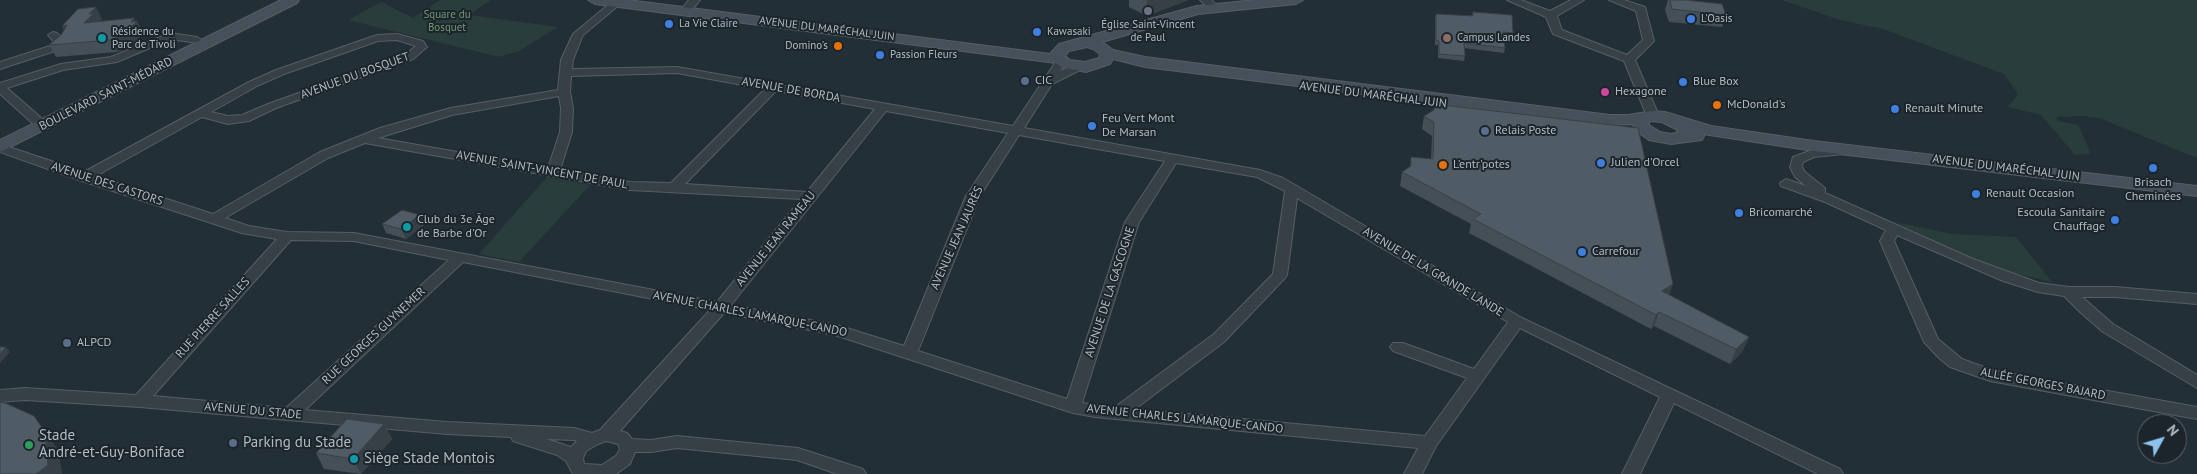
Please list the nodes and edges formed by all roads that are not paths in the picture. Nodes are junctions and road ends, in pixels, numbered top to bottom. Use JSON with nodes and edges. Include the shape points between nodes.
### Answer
{"nodes":[{"id":1,"x":292,"y":0,"type":"edge"},
{"id":2,"x":595,"y":0,"type":"edge"},
{"id":3,"x":1296,"y":0,"type":"edge"},
{"id":4,"x":1512,"y":0,"type":"edge"},
{"id":5,"x":1579,"y":0,"type":"edge"},
{"id":6,"x":1614,"y":0,"type":"edge"},
{"id":7,"x":622,"y":1,"type":"edge"},
{"id":8,"x":1210,"y":4,"type":"edge"},
{"id":9,"x":689,"y":6,"type":"edge"},
{"id":10,"x":1551,"y":15,"type":"junction"},
{"id":11,"x":1119,"y":33,"type":"junction"},
{"id":12,"x":53,"y":35,"type":"dead end"},
{"id":13,"x":197,"y":40,"type":"dead end"},
{"id":14,"x":1081,"y":43,"type":"junction"},
{"id":15,"x":1061,"y":56,"type":"junction"},
{"id":16,"x":1105,"y":56,"type":"junction"},
{"id":17,"x":1628,"y":59,"type":"junction"},
{"id":18,"x":0,"y":66,"type":"edge"},
{"id":19,"x":1078,"y":67,"type":"junction"},
{"id":20,"x":566,"y":73,"type":"junction"},
{"id":21,"x":1050,"y":81,"type":"junction"},
{"id":22,"x":774,"y":87,"type":"junction"},
{"id":23,"x":0,"y":88,"type":"edge"},
{"id":24,"x":564,"y":92,"type":"junction"},
{"id":25,"x":883,"y":107,"type":"junction"},
{"id":26,"x":201,"y":113,"type":"junction"},
{"id":27,"x":1647,"y":121,"type":"junction"},
{"id":28,"x":42,"y":126,"type":"junction"},
{"id":29,"x":1014,"y":131,"type":"junction"},
{"id":30,"x":364,"y":139,"type":"junction"},
{"id":31,"x":0,"y":148,"type":"edge"},
{"id":32,"x":1850,"y":150,"type":"junction"},
{"id":33,"x":1174,"y":158,"type":"junction"},
{"id":34,"x":553,"y":172,"type":"junction"},
{"id":35,"x":84,"y":177,"type":"junction"},
{"id":36,"x":1786,"y":182,"type":"dead end"},
{"id":37,"x":674,"y":187,"type":"junction"},
{"id":38,"x":1292,"y":189,"type":"junction"},
{"id":39,"x":2197,"y":191,"type":"edge"},
{"id":40,"x":811,"y":196,"type":"junction"},
{"id":41,"x":1830,"y":199,"type":"junction"},
{"id":42,"x":214,"y":219,"type":"junction"},
{"id":43,"x":1894,"y":228,"type":"junction"},
{"id":44,"x":287,"y":236,"type":"junction"},
{"id":45,"x":459,"y":258,"type":"junction"},
{"id":46,"x":2069,"y":292,"type":"junction"},
{"id":47,"x":2197,"y":299,"type":"edge"},
{"id":48,"x":720,"y":308,"type":"junction"},
{"id":49,"x":1517,"y":322,"type":"junction"},
{"id":50,"x":1398,"y":347,"type":"dead end"},
{"id":51,"x":909,"y":353,"type":"junction"},
{"id":52,"x":1477,"y":376,"type":"junction"},
{"id":53,"x":2197,"y":382,"type":"edge"},
{"id":54,"x":0,"y":396,"type":"edge"},
{"id":55,"x":1669,"y":396,"type":"junction"},
{"id":56,"x":140,"y":401,"type":"junction"},
{"id":57,"x":1073,"y":406,"type":"junction"},
{"id":58,"x":1118,"y":413,"type":"junction"},
{"id":59,"x":2197,"y":413,"type":"edge"},
{"id":60,"x":289,"y":415,"type":"junction"},
{"id":61,"x":506,"y":433,"type":"junction"},
{"id":62,"x":599,"y":437,"type":"junction"},
{"id":63,"x":1429,"y":443,"type":"junction"},
{"id":64,"x":627,"y":445,"type":"junction"},
{"id":65,"x":574,"y":458,"type":"junction"},
{"id":66,"x":857,"y":474,"type":"edge"},
{"id":67,"x":1413,"y":474,"type":"edge"},
{"id":68,"x":1631,"y":474,"type":"edge"},
{"id":69,"x":1834,"y":474,"type":"edge"}],
"edges":[{"from":1,"to":28,"type":"main road","name":"BOULEVARD SAINT-MÉDARD"},
{"from":2,"to":7,"type":"main road","name":"AVENUE DU MARÉCHAL JUIN"},
{"from":3,"to":8,"type":"main road"},
{"from":4,"to":10,"type":"street"},
{"from":5,"to":10,"type":"street"},
{"from":6,"to":17,"type":"street","via":[[1641,9],[1649,41]]},
{"from":7,"to":9,"type":"main road","name":"AVENUE DU MARÉCHAL JUIN"},
{"from":7,"to":20,"type":"street","via":[[578,34],[567,60]]},
{"from":8,"to":11,"type":"main road"},
{"from":9,"to":15,"type":"main road","name":"AVENUE DU MARÉCHAL JUIN"},
{"from":10,"to":17,"type":"street","via":[[1557,32]]},
{"from":11,"to":14,"type":"main road"},
{"from":11,"to":16,"type":"main road","via":[[1109,42]]},
{"from":12,"to":18,"type":"street","via":[[63,45]]},
{"from":13,"to":23,"type":"street","via":[[170,36],[113,60],[61,67]]},
{"from":14,"to":15,"type":"main road"},
{"from":14,"to":16,"type":"main road","via":[[1093,44]]},
{"from":15,"to":19,"type":"main road","name":"AVENUE DU MARÉCHAL JUIN"},
{"from":15,"to":21,"type":"street","name":"AVENUE JEAN JAURÈS"},
{"from":16,"to":19,"type":"main road","name":"AVENUE DU MARÉCHAL JUIN"},
{"from":16,"to":27,"type":"main road","name":"AVENUE DU MARÉCHAL JUIN","via":[[1180,70]]},
{"from":17,"to":27,"type":"street","via":[[1639,85]]},
{"from":19,"to":21,"type":"street","name":"AVENUE JEAN JAURÈS"},
{"from":20,"to":22,"type":"street","name":"AVENUE DE BORDA","via":[[676,70]]},
{"from":20,"to":24,"type":"street"},
{"from":21,"to":29,"type":"street","name":"AVENUE JEAN JAURÈS"},
{"from":22,"to":25,"type":"street","name":"AVENUE DE BORDA"},
{"from":22,"to":37,"type":"street"},
{"from":23,"to":28,"type":"street"},
{"from":24,"to":30,"type":"street","via":[[443,114]]},
{"from":24,"to":34,"type":"street","via":[[568,108],[566,132]]},
{"from":25,"to":29,"type":"street","name":"AVENUE DE BORDA"},
{"from":25,"to":40,"type":"street","name":"AVENUE JEAN RAMEAU"},
{"from":26,"to":26,"type":"street","name":"AVENUE DU BOSQUET","via":[[228,120],[245,118],[409,57],[422,47],[419,43],[398,37],[370,40],[280,72]]},
{"from":26,"to":35,"type":"street","name":"AVENUE DU BOSQUET"},
{"from":27,"to":32,"type":"main road","name":"AVENUE DU MARÉCHAL JUIN","via":[[1654,136],[1666,138],[1682,130]]},
{"from":28,"to":31,"type":"main road","name":"BOULEVARD SAINT-MÉDARD"},
{"from":29,"to":33,"type":"street","name":"AVENUE DE LA GRANDE LANDE"},
{"from":29,"to":51,"type":"street","name":"AVENUE JEAN JAURÈS","via":[[973,196]]},
{"from":30,"to":34,"type":"street","name":"AVENUE SAINT-VINCENT DE PAUL"},
{"from":30,"to":42,"type":"street","via":[[324,155]]},
{"from":31,"to":35,"type":"street","name":"AVENUE DES CASTORS"},
{"from":32,"to":39,"type":"main road","name":"AVENUE DU MARÉCHAL JUIN"},
{"from":32,"to":41,"type":"street","via":[[1812,154],[1796,164],[1800,174]]},
{"from":33,"to":38,"type":"street","name":"AVENUE DE LA GRANDE LANDE","via":[[1260,174]]},
{"from":33,"to":57,"type":"street","name":"AVENUE DE LA GASCOGNE","via":[[1132,222]]},
{"from":34,"to":37,"type":"street","name":"AVENUE SAINT-VINCENT DE PAUL","via":[[630,186]]},
{"from":35,"to":42,"type":"street","name":"AVENUE DES CASTORS"},
{"from":36,"to":41,"type":"street"},
{"from":37,"to":40,"type":"street","name":"AVENUE SAINT-VINCENT DE PAUL"},
{"from":38,"to":49,"type":"street","name":"AVENUE DE LA GRANDE LANDE"},
{"from":38,"to":58,"type":"street","via":[[1280,276],[1219,338]]},
{"from":40,"to":48,"type":"street","name":"AVENUE JEAN RAMEAU"},
{"from":41,"to":43,"type":"street"},
{"from":42,"to":44,"type":"street","name":"AVENUE CHARLES LAMARQUE-CANDO","via":[[247,230]]},
{"from":43,"to":46,"type":"street","via":[[2000,276]]},
{"from":43,"to":59,"type":"street","name":"ALLÉE GEORGES BAJARD","via":[[1887,241],[1932,342],[1956,362],[1990,375]]},
{"from":44,"to":45,"type":"street","name":"AVENUE CHARLES LAMARQUE-CANDO","via":[[354,237]]},
{"from":44,"to":56,"type":"street","name":"RUE PIERRE SALLES"},
{"from":45,"to":48,"type":"street","name":"AVENUE CHARLES LAMARQUE-CANDO"},
{"from":45,"to":60,"type":"street","name":"RUE GEORGES GUYNEMER"},
{"from":46,"to":47,"type":"street","via":[[2116,292]]},
{"from":46,"to":53,"type":"street","via":[[2108,328]]},
{"from":48,"to":51,"type":"street","name":"AVENUE CHARLES LAMARQUE-CANDO","via":[[837,330]]},
{"from":48,"to":62,"type":"street","name":"AVENUE JEAN RAMEAU"},
{"from":49,"to":52,"type":"street"},
{"from":49,"to":55,"type":"street","name":"AVENUE DE LA GRANDE LANDE"},
{"from":50,"to":52,"type":"street"},
{"from":51,"to":57,"type":"street","name":"AVENUE CHARLES LAMARQUE-CANDO"},
{"from":52,"to":63,"type":"street"},
{"from":54,"to":56,"type":"street","name":"AVENUE DU STADE","via":[[25,394]]},
{"from":55,"to":68,"type":"street"},
{"from":55,"to":69,"type":"street","name":"AVENUE DE LA GRANDE LANDE"},
{"from":56,"to":60,"type":"street","name":"AVENUE DU STADE"},
{"from":57,"to":58,"type":"street","name":"AVENUE CHARLES LAMARQUE-CANDO"},
{"from":58,"to":63,"type":"street","name":"AVENUE CHARLES LAMARQUE-CANDO"},
{"from":60,"to":61,"type":"street","name":"AVENUE DU STADE"},
{"from":61,"to":62,"type":"street","name":"AVENUE DU STADE"},
{"from":61,"to":65,"type":"street","name":"AVENUE DU STADE","via":[[563,450]]},
{"from":62,"to":64,"type":"street","via":[[621,437]]},
{"from":62,"to":65,"type":"street","via":[[580,447]]},
{"from":63,"to":67,"type":"street"},
{"from":64,"to":65,"type":"street","via":[[624,459],[602,472],[583,472]]},
{"from":64,"to":66,"type":"street","via":[[677,442],[798,454]]}]}
